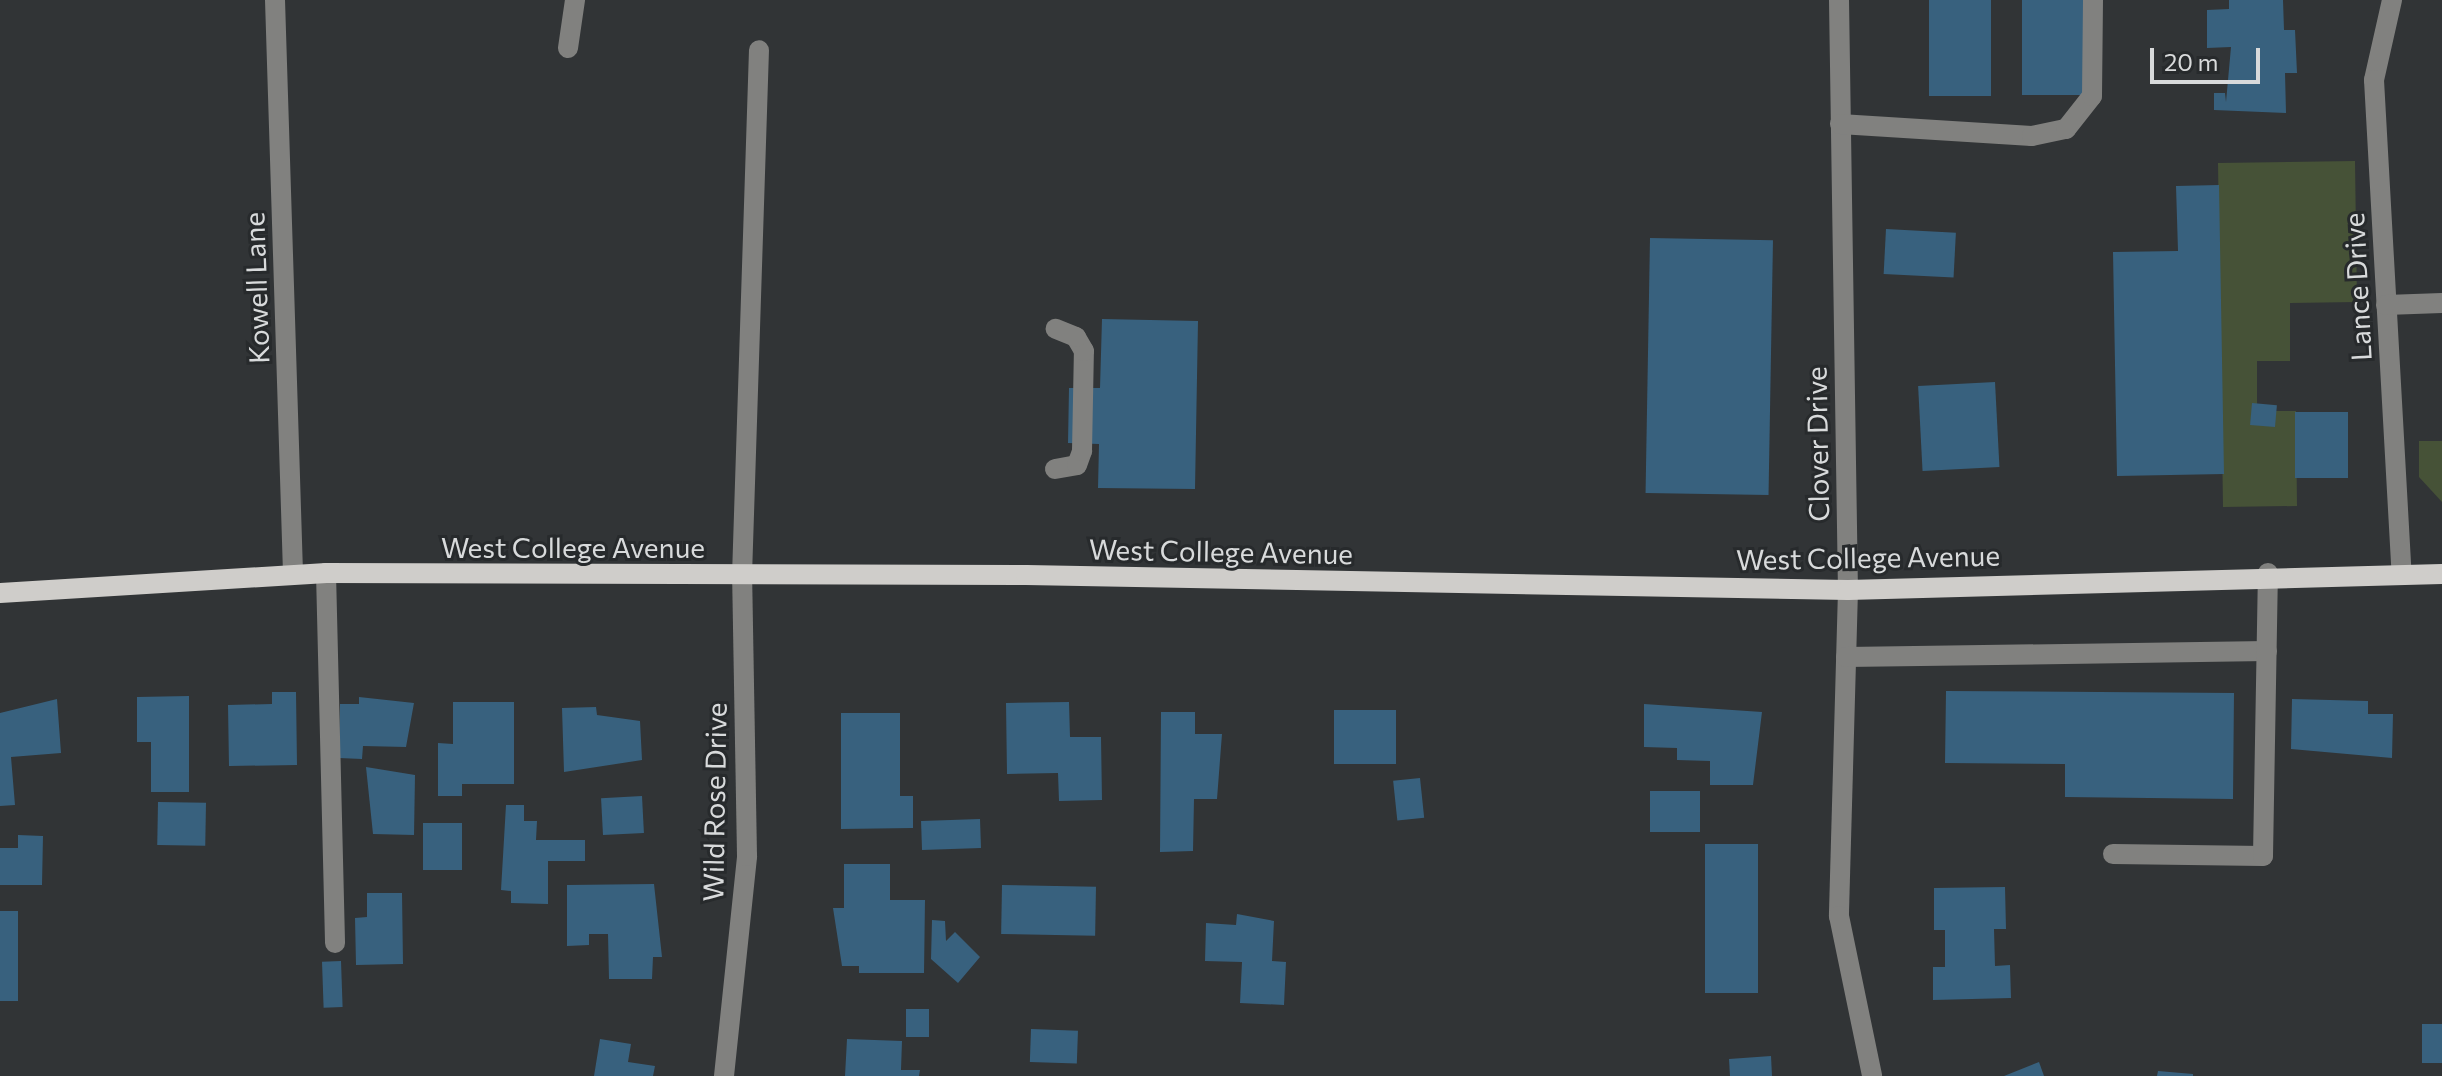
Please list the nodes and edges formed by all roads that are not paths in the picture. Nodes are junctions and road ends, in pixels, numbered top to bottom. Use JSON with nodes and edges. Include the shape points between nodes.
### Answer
{"nodes":[{"id":1,"x":275,"y":0,"type":"edge"},
{"id":2,"x":575,"y":0,"type":"edge"},
{"id":3,"x":1839,"y":0,"type":"edge"},
{"id":4,"x":2093,"y":0,"type":"edge"},
{"id":5,"x":2392,"y":0,"type":"edge"},
{"id":6,"x":568,"y":48,"type":"dead end"},
{"id":7,"x":759,"y":50,"type":"dead end"},
{"id":8,"x":1840,"y":124,"type":"junction"},
{"id":9,"x":2442,"y":303,"type":"edge"},
{"id":10,"x":2386,"y":305,"type":"junction"},
{"id":11,"x":1056,"y":329,"type":"dead end"},
{"id":12,"x":1055,"y":469,"type":"dead end"},
{"id":13,"x":326,"y":573,"type":"junction"},
{"id":14,"x":2268,"y":573,"type":"junction"},
{"id":15,"x":293,"y":574,"type":"junction"},
{"id":16,"x":2402,"y":574,"type":"junction"},
{"id":17,"x":2442,"y":574,"type":"edge"},
{"id":18,"x":742,"y":576,"type":"junction"},
{"id":19,"x":1848,"y":590,"type":"junction"},
{"id":20,"x":0,"y":593,"type":"edge"},
{"id":21,"x":2267,"y":651,"type":"junction"},
{"id":22,"x":1846,"y":657,"type":"junction"},
{"id":23,"x":2113,"y":854,"type":"dead end"},
{"id":24,"x":335,"y":943,"type":"dead end"},
{"id":25,"x":724,"y":1076,"type":"edge"},
{"id":26,"x":1872,"y":1076,"type":"edge"}],
"edges":[{"from":1,"to":15,"type":"street","name":"Kowell Lane"},
{"from":2,"to":6,"type":"street"},
{"from":3,"to":8,"type":"street","name":"Clover Drive"},
{"from":4,"to":8,"type":"street","via":[[2092,96],[2066,129],[2032,136]]},
{"from":5,"to":10,"type":"street","name":"Lance Drive","via":[[2374,80]]},
{"from":7,"to":18,"type":"street","name":"Wild Rose Drive"},
{"from":8,"to":19,"type":"street","name":"Clover Drive"},
{"from":9,"to":10,"type":"street"},
{"from":10,"to":16,"type":"street","name":"Lance Drive"},
{"from":11,"to":12,"type":"street","via":[[1076,337],[1084,351],[1082,451],[1077,465]]},
{"from":13,"to":15,"type":"main road","name":"West College Avenue"},
{"from":13,"to":18,"type":"main road","name":"West College Avenue"},
{"from":13,"to":24,"type":"street"},
{"from":14,"to":16,"type":"main road","name":"West College Avenue"},
{"from":14,"to":19,"type":"main road","name":"West College Avenue"},
{"from":14,"to":21,"type":"street"},
{"from":15,"to":20,"type":"main road","name":"West College Avenue"},
{"from":16,"to":17,"type":"main road","name":"West College Avenue"},
{"from":18,"to":19,"type":"main road","name":"West College Avenue"},
{"from":18,"to":25,"type":"street","name":"Wild Rose Drive","via":[[747,856]]},
{"from":19,"to":22,"type":"street","name":"Clover Drive"},
{"from":21,"to":22,"type":"street"},
{"from":21,"to":23,"type":"street","via":[[2263,856]]},
{"from":22,"to":26,"type":"street","name":"Clover Drive","via":[[1839,916]]}]}
